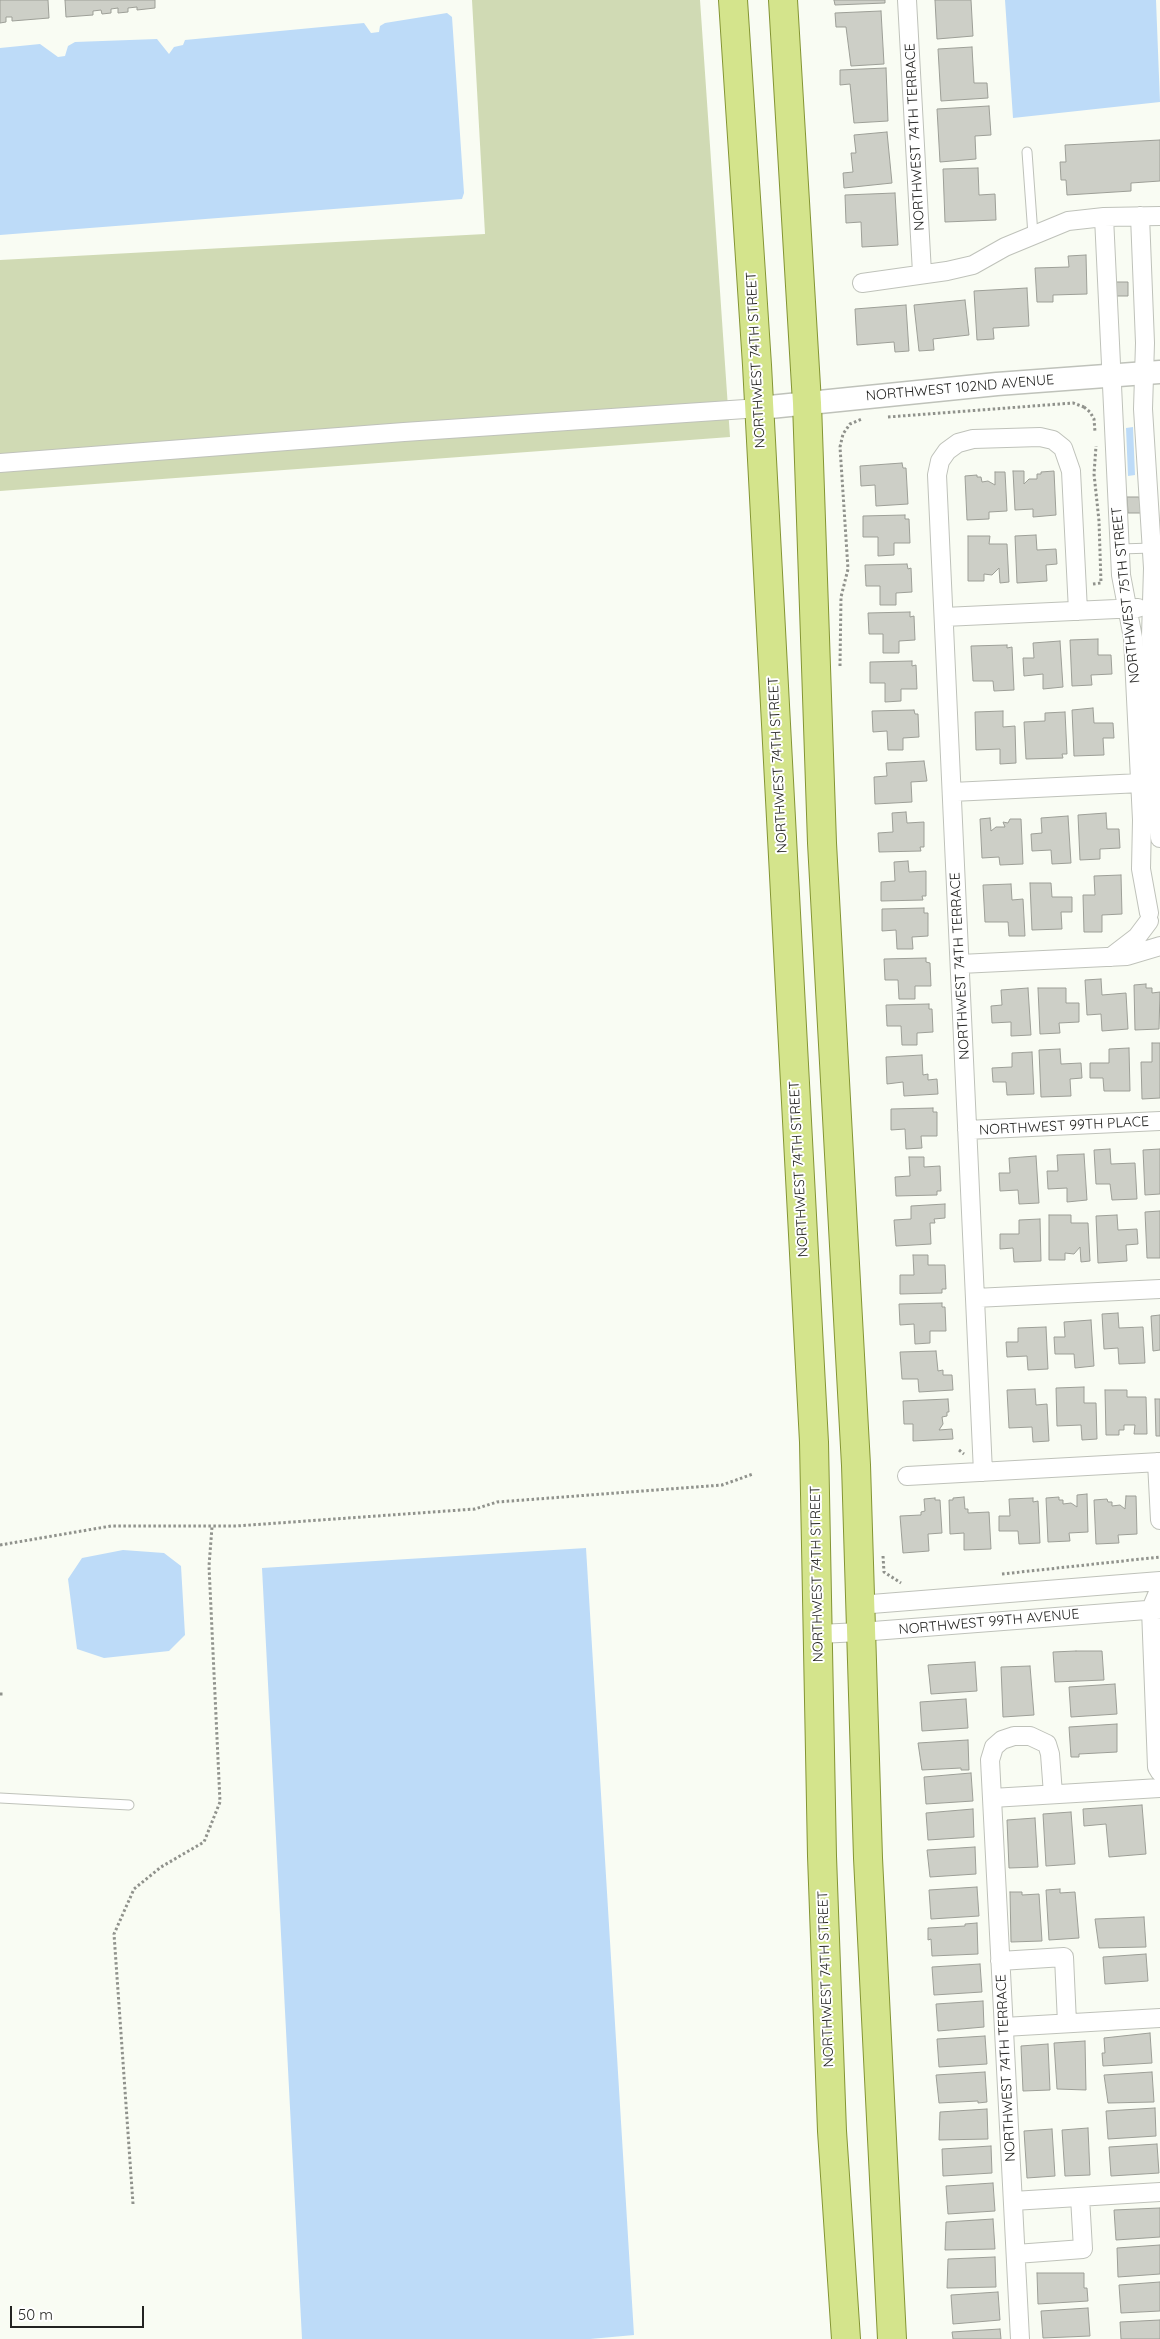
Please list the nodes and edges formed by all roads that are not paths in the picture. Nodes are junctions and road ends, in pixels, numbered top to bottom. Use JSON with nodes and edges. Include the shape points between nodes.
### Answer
{"nodes":[{"id":1,"x":733,"y":0,"type":"edge"},
{"id":2,"x":783,"y":0,"type":"edge"},
{"id":3,"x":907,"y":0,"type":"edge"},
{"id":4,"x":1027,"y":152,"type":"dead end"},
{"id":5,"x":1140,"y":216,"type":"junction"},
{"id":6,"x":1160,"y":216,"type":"edge"},
{"id":7,"x":1104,"y":217,"type":"junction"},
{"id":8,"x":1033,"y":235,"type":"junction"},
{"id":9,"x":922,"y":273,"type":"junction"},
{"id":10,"x":862,"y":282,"type":"dead end"},
{"id":11,"x":1152,"y":372,"type":"edge"},
{"id":12,"x":1111,"y":375,"type":"junction"},
{"id":13,"x":807,"y":403,"type":"junction"},
{"id":14,"x":760,"y":408,"type":"junction"},
{"id":15,"x":0,"y":463,"type":"edge"},
{"id":16,"x":1152,"y":548,"type":"junction"},
{"id":17,"x":1120,"y":549,"type":"junction"},
{"id":18,"x":1155,"y":607,"type":"edge"},
{"id":19,"x":1127,"y":608,"type":"junction"},
{"id":20,"x":1078,"y":611,"type":"junction"},
{"id":21,"x":944,"y":617,"type":"junction"},
{"id":22,"x":1140,"y":783,"type":"junction"},
{"id":23,"x":952,"y":792,"type":"junction"},
{"id":24,"x":1160,"y":838,"type":"edge"},
{"id":25,"x":1160,"y":896,"type":"edge"},
{"id":26,"x":1149,"y":917,"type":"junction"},
{"id":27,"x":1160,"y":938,"type":"edge"},
{"id":28,"x":1160,"y":946,"type":"edge"},
{"id":29,"x":1110,"y":957,"type":"junction"},
{"id":30,"x":960,"y":964,"type":"junction"},
{"id":31,"x":1160,"y":1122,"type":"edge"},
{"id":32,"x":968,"y":1130,"type":"junction"},
{"id":33,"x":1160,"y":1289,"type":"edge"},
{"id":34,"x":975,"y":1298,"type":"junction"},
{"id":35,"x":1159,"y":1462,"type":"edge"},
{"id":36,"x":983,"y":1472,"type":"junction"},
{"id":37,"x":907,"y":1476,"type":"dead end"},
{"id":38,"x":1160,"y":1520,"type":"edge"},
{"id":39,"x":1160,"y":1581,"type":"edge"},
{"id":40,"x":1160,"y":1588,"type":"edge"},
{"id":41,"x":859,"y":1605,"type":"junction"},
{"id":42,"x":1156,"y":1609,"type":"edge"},
{"id":43,"x":860,"y":1632,"type":"junction"},
{"id":44,"x":819,"y":1634,"type":"junction"},
{"id":45,"x":1158,"y":1743,"type":"edge"},
{"id":46,"x":1160,"y":1772,"type":"edge"},
{"id":47,"x":1160,"y":1788,"type":"edge"},
{"id":48,"x":1053,"y":1794,"type":"junction"},
{"id":49,"x":0,"y":1798,"type":"edge"},
{"id":50,"x":992,"y":1798,"type":"junction"},
{"id":51,"x":129,"y":1805,"type":"dead end"},
{"id":52,"x":1000,"y":1961,"type":"junction"},
{"id":53,"x":1160,"y":2018,"type":"edge"},
{"id":54,"x":1068,"y":2023,"type":"junction"},
{"id":55,"x":1004,"y":2027,"type":"junction"},
{"id":56,"x":1160,"y":2192,"type":"edge"},
{"id":57,"x":1080,"y":2197,"type":"junction"},
{"id":58,"x":1013,"y":2201,"type":"junction"},
{"id":59,"x":1016,"y":2254,"type":"junction"},
{"id":60,"x":846,"y":2339,"type":"edge"},
{"id":61,"x":892,"y":2339,"type":"edge"},
{"id":62,"x":1020,"y":2339,"type":"edge"}],
"edges":[{"from":1,"to":14,"type":"main road","name":"NORTHWEST 74TH STREET"},
{"from":2,"to":13,"type":"main road"},
{"from":3,"to":9,"type":"street","name":"NORTHWEST 74TH TERRACE"},
{"from":4,"to":8,"type":"lane"},
{"from":5,"to":6,"type":"street"},
{"from":5,"to":7,"type":"street"},
{"from":5,"to":11,"type":"street","name":"NORTHWEST 75TH STREET","via":[[1145,343]]},
{"from":7,"to":8,"type":"street","via":[[1068,221]]},
{"from":7,"to":12,"type":"street","name":"NORTHWEST 75TH STREET"},
{"from":8,"to":9,"type":"street","via":[[973,265]]},
{"from":9,"to":10,"type":"street"},
{"from":11,"to":12,"type":"street","name":"NORTHWEST 102ND AVENUE"},
{"from":11,"to":16,"type":"street","name":"NORTHWEST 75TH STREET","via":[[1143,409]]},
{"from":12,"to":13,"type":"street","name":"NORTHWEST 102ND AVENUE"},
{"from":12,"to":17,"type":"street","name":"NORTHWEST 75TH STREET"},
{"from":13,"to":14,"type":"street","name":"NORTHWEST 102ND AVENUE"},
{"from":13,"to":41,"type":"main road","via":[[822,843],[856,1466]]},
{"from":14,"to":15,"type":"street"},
{"from":14,"to":44,"type":"main road","name":"NORTHWEST 74TH STREET","via":[[814,1442]]},
{"from":16,"to":17,"type":"lane"},
{"from":16,"to":18,"type":"street","name":"NORTHWEST 75TH STREET"},
{"from":17,"to":19,"type":"street","name":"NORTHWEST 75TH STREET"},
{"from":18,"to":19,"type":"street"},
{"from":18,"to":24,"type":"street","name":"NORTHWEST 75TH STREET"},
{"from":19,"to":20,"type":"street"},
{"from":19,"to":22,"type":"street","name":"NORTHWEST 75TH STREET","via":[[1133,638]]},
{"from":20,"to":21,"type":"street"},
{"from":20,"to":21,"type":"street","name":"NORTHWEST 74TH TERRACE","via":[[1071,471],[1063,448],[1040,437],[973,439],[958,443],[947,451],[940,461],[937,475]]},
{"from":21,"to":23,"type":"street","name":"NORTHWEST 74TH TERRACE"},
{"from":22,"to":23,"type":"street"},
{"from":22,"to":26,"type":"street","name":"NORTHWEST 75TH STREET","via":[[1141,869]]},
{"from":23,"to":30,"type":"street","name":"NORTHWEST 74TH TERRACE"},
{"from":25,"to":26,"type":"street","via":[[1151,905]]},
{"from":26,"to":27,"type":"street","via":[[1151,929]]},
{"from":26,"to":29,"type":"street","via":[[1137,937]]},
{"from":28,"to":29,"type":"street","via":[[1127,956]]},
{"from":29,"to":30,"type":"street"},
{"from":30,"to":32,"type":"street","name":"NORTHWEST 74TH TERRACE"},
{"from":31,"to":32,"type":"street","name":"NORTHWEST 99TH PLACE"},
{"from":32,"to":34,"type":"street","name":"NORTHWEST 74TH TERRACE"},
{"from":33,"to":34,"type":"street"},
{"from":34,"to":36,"type":"street","name":"NORTHWEST 74TH TERRACE"},
{"from":35,"to":36,"type":"street"},
{"from":35,"to":38,"type":"street"},
{"from":36,"to":37,"type":"street"},
{"from":39,"to":41,"type":"street","name":"NORTHWEST 99TH AVENUE"},
{"from":40,"to":42,"type":"street"},
{"from":41,"to":43,"type":"main road"},
{"from":42,"to":43,"type":"street","name":"NORTHWEST 99TH AVENUE"},
{"from":42,"to":45,"type":"street"},
{"from":43,"to":44,"type":"street","name":"NORTHWEST 99TH AVENUE"},
{"from":43,"to":61,"type":"main road"},
{"from":44,"to":60,"type":"main road","name":"NORTHWEST 74TH STREET","via":[[822,1856],[832,2131]]},
{"from":45,"to":46,"type":"street","via":[[1157,1767]]},
{"from":47,"to":48,"type":"street"},
{"from":48,"to":50,"type":"street"},
{"from":48,"to":50,"type":"street","via":[[1047,1744],[1030,1736],[1014,1736],[994,1747],[990,1760]]},
{"from":49,"to":51,"type":"lane"},
{"from":50,"to":52,"type":"street","name":"NORTHWEST 74TH TERRACE"},
{"from":52,"to":54,"type":"street","via":[[1064,1957]]},
{"from":52,"to":55,"type":"street","name":"NORTHWEST 74TH TERRACE"},
{"from":53,"to":54,"type":"street"},
{"from":54,"to":55,"type":"street"},
{"from":55,"to":58,"type":"street","name":"NORTHWEST 74TH TERRACE"},
{"from":56,"to":57,"type":"street"},
{"from":57,"to":58,"type":"street"},
{"from":57,"to":59,"type":"street","via":[[1083,2249]]},
{"from":58,"to":59,"type":"street","name":"NORTHWEST 74TH TERRACE"},
{"from":59,"to":62,"type":"street","name":"NORTHWEST 74TH TERRACE"}]}
